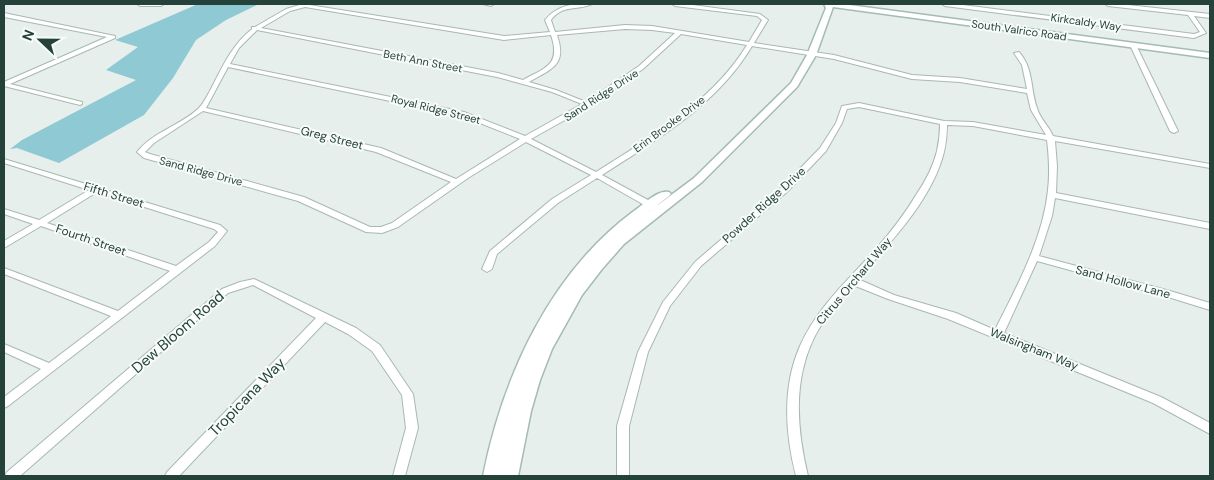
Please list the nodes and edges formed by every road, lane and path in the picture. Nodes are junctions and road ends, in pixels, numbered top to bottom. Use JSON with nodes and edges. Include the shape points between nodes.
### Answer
{"nodes":[{"id":1,"x":140,"y":4,"type":"edge"},
{"id":2,"x":161,"y":4,"type":"edge"},
{"id":3,"x":486,"y":4,"type":"edge"},
{"id":4,"x":490,"y":4,"type":"edge"},
{"id":5,"x":589,"y":4,"type":"edge"},
{"id":6,"x":675,"y":4,"type":"edge"},
{"id":7,"x":828,"y":4,"type":"edge"},
{"id":8,"x":945,"y":4,"type":"edge"},
{"id":9,"x":1006,"y":4,"type":"edge"},
{"id":10,"x":1108,"y":4,"type":"edge"},
{"id":11,"x":1122,"y":5,"type":"edge"},
{"id":12,"x":1008,"y":12,"type":"junction"},
{"id":13,"x":1190,"y":14,"type":"junction"},
{"id":14,"x":4,"y":15,"type":"edge"},
{"id":15,"x":1210,"y":16,"type":"edge"},
{"id":16,"x":254,"y":28,"type":"junction"},
{"id":17,"x":680,"y":32,"type":"junction"},
{"id":18,"x":554,"y":35,"type":"junction"},
{"id":19,"x":750,"y":44,"type":"junction"},
{"id":20,"x":1133,"y":45,"type":"junction"},
{"id":21,"x":807,"y":53,"type":"junction"},
{"id":22,"x":1017,"y":53,"type":"dead end"},
{"id":23,"x":1210,"y":56,"type":"edge"},
{"id":24,"x":226,"y":65,"type":"junction"},
{"id":25,"x":525,"y":82,"type":"junction"},
{"id":26,"x":4,"y":84,"type":"edge"},
{"id":27,"x":1030,"y":91,"type":"junction"},
{"id":28,"x":80,"y":104,"type":"dead end"},
{"id":29,"x":589,"y":105,"type":"junction"},
{"id":30,"x":202,"y":109,"type":"junction"},
{"id":31,"x":944,"y":123,"type":"junction"},
{"id":32,"x":1174,"y":131,"type":"dead end"},
{"id":33,"x":1051,"y":138,"type":"junction"},
{"id":34,"x":526,"y":140,"type":"junction"},
{"id":35,"x":4,"y":161,"type":"edge"},
{"id":36,"x":1210,"y":166,"type":"edge"},
{"id":37,"x":595,"y":174,"type":"junction"},
{"id":38,"x":457,"y":182,"type":"junction"},
{"id":39,"x":95,"y":190,"type":"junction"},
{"id":40,"x":1053,"y":195,"type":"junction"},
{"id":41,"x":654,"y":207,"type":"junction"},
{"id":42,"x":4,"y":211,"type":"edge"},
{"id":43,"x":40,"y":223,"type":"junction"},
{"id":44,"x":1210,"y":226,"type":"edge"},
{"id":45,"x":4,"y":245,"type":"edge"},
{"id":46,"x":1035,"y":258,"type":"junction"},
{"id":47,"x":487,"y":269,"type":"dead end"},
{"id":48,"x":178,"y":270,"type":"junction"},
{"id":49,"x":4,"y":271,"type":"edge"},
{"id":50,"x":853,"y":281,"type":"junction"},
{"id":51,"x":1210,"y":307,"type":"edge"},
{"id":52,"x":119,"y":315,"type":"junction"},
{"id":53,"x":323,"y":317,"type":"junction"},
{"id":54,"x":998,"y":334,"type":"junction"},
{"id":55,"x":4,"y":348,"type":"edge"},
{"id":56,"x":50,"y":368,"type":"junction"},
{"id":57,"x":4,"y":404,"type":"edge"},
{"id":58,"x":1210,"y":429,"type":"edge"},
{"id":59,"x":11,"y":476,"type":"edge"},
{"id":60,"x":171,"y":476,"type":"edge"},
{"id":61,"x":399,"y":476,"type":"edge"},
{"id":62,"x":492,"y":476,"type":"edge"},
{"id":63,"x":509,"y":476,"type":"edge"},
{"id":64,"x":623,"y":476,"type":"edge"},
{"id":65,"x":802,"y":476,"type":"edge"}],
"edges":[{"from":1,"to":2,"type":"street"},
{"from":3,"to":4,"type":"street"},
{"from":5,"to":18,"type":"street","via":[[565,7],[550,16],[548,20]]},
{"from":6,"to":19,"type":"street","name":"Erin Brooke Drive","via":[[758,15],[765,20]]},
{"from":7,"to":20,"type":"street","name":"South Valrico Road"},
{"from":8,"to":12,"type":"street","name":"Kirkcaldy Way"},
{"from":9,"to":12,"type":"street"},
{"from":10,"to":11,"type":"street"},
{"from":11,"to":13,"type":"street"},
{"from":12,"to":13,"type":"street","name":"Kirkcaldy Way","via":[[1194,36],[1203,33]]},
{"from":13,"to":15,"type":"street"},
{"from":14,"to":26,"type":"street","via":[[112,37]]},
{"from":16,"to":18,"type":"street","name":"Sand Ridge Drive","via":[[293,7],[307,5],[493,37]]},
{"from":16,"to":24,"type":"street","name":"Sand Ridge Drive","via":[[237,44]]},
{"from":16,"to":25,"type":"street","name":"Beth Ann Street"},
{"from":17,"to":18,"type":"street","name":"Sand Ridge Drive","via":[[625,27]]},
{"from":17,"to":19,"type":"street","name":"Sand Ridge Drive"},
{"from":17,"to":29,"type":"street","name":"Sand Ridge Drive","via":[[643,68]]},
{"from":18,"to":25,"type":"street","via":[[559,54],[547,69]]},
{"from":19,"to":21,"type":"street","name":"Sand Ridge Drive"},
{"from":19,"to":37,"type":"street","name":"Erin Brooke Drive","via":[[723,82],[693,109],[651,140]]},
{"from":20,"to":23,"type":"street","name":"South Valrico Road"},
{"from":20,"to":32,"type":"street"},
{"from":21,"to":21,"type":"street","via":[[830,8],[828,4],[823,7]]},
{"from":21,"to":27,"type":"street","name":"Sand Ridge Drive","via":[[862,62],[912,76]]},
{"from":21,"to":41,"type":"street","via":[[795,83],[773,107],[698,180]]},
{"from":22,"to":27,"type":"street","via":[[1024,59]]},
{"from":24,"to":30,"type":"street","name":"Sand Ridge Drive"},
{"from":24,"to":34,"type":"street","name":"Royal Ridge Street","via":[[464,114]]},
{"from":25,"to":29,"type":"street","name":"Beth Ann Street"},
{"from":26,"to":28,"type":"street"},
{"from":27,"to":33,"type":"street","via":[[1034,111]]},
{"from":29,"to":34,"type":"street","name":"Sand Ridge Drive"},
{"from":30,"to":38,"type":"street","name":"Greg Street","via":[[373,148]]},
{"from":30,"to":38,"type":"street","name":"Sand Ridge Drive","via":[[146,146],[142,153],[301,199],[374,231],[391,228]]},
{"from":31,"to":33,"type":"street","name":"Powder Ridge Drive","via":[[973,124]]},
{"from":31,"to":50,"type":"street","name":"Citrus Orchard Way","via":[[940,153],[918,200]]},
{"from":31,"to":64,"type":"street","name":"Powder Ridge Drive","via":[[859,105],[844,107],[839,123],[823,150],[785,189],[698,264],[666,304],[643,352],[623,426]]},
{"from":33,"to":36,"type":"street","name":"Powder Ridge Drive"},
{"from":33,"to":40,"type":"street"},
{"from":34,"to":37,"type":"street","name":"Royal Ridge Street"},
{"from":34,"to":38,"type":"street","name":"Sand Ridge Drive"},
{"from":35,"to":39,"type":"street","name":"Fifth Street"},
{"from":37,"to":41,"type":"street","name":"Royal Ridge Street"},
{"from":37,"to":47,"type":"street","name":"Erin Brooke Drive","via":[[493,253]]},
{"from":39,"to":43,"type":"street"},
{"from":39,"to":48,"type":"street","name":"Fifth Street","via":[[223,231],[218,239]]},
{"from":40,"to":44,"type":"street"},
{"from":40,"to":46,"type":"street"},
{"from":41,"to":62,"type":"street","via":[[625,224],[587,261],[548,316],[530,350],[511,399]]},
{"from":41,"to":63,"type":"street","via":[[582,284],[553,331],[526,397]]},
{"from":42,"to":43,"type":"street","name":"Fourth Street"},
{"from":43,"to":45,"type":"street"},
{"from":43,"to":48,"type":"street","name":"Fourth Street"},
{"from":46,"to":51,"type":"street","name":"Sand Hollow Lane"},
{"from":46,"to":54,"type":"street"},
{"from":48,"to":52,"type":"street"},
{"from":49,"to":52,"type":"street"},
{"from":50,"to":54,"type":"street","name":"Walsingham Way"},
{"from":50,"to":65,"type":"street","name":"Citrus Orchard Way","via":[[813,329],[794,382],[791,408],[795,452]]},
{"from":52,"to":56,"type":"street"},
{"from":53,"to":59,"type":"street","name":"Dew Bloom Road","via":[[259,284],[248,282],[230,288]]},
{"from":53,"to":60,"type":"street","name":"Tropicana Way"},
{"from":53,"to":61,"type":"street","name":"Dew Bloom Road","via":[[352,331],[376,348],[407,394],[412,428]]},
{"from":54,"to":58,"type":"street","name":"Walsingham Way","via":[[1157,400]]},
{"from":55,"to":56,"type":"street"},
{"from":56,"to":57,"type":"street"}]}
